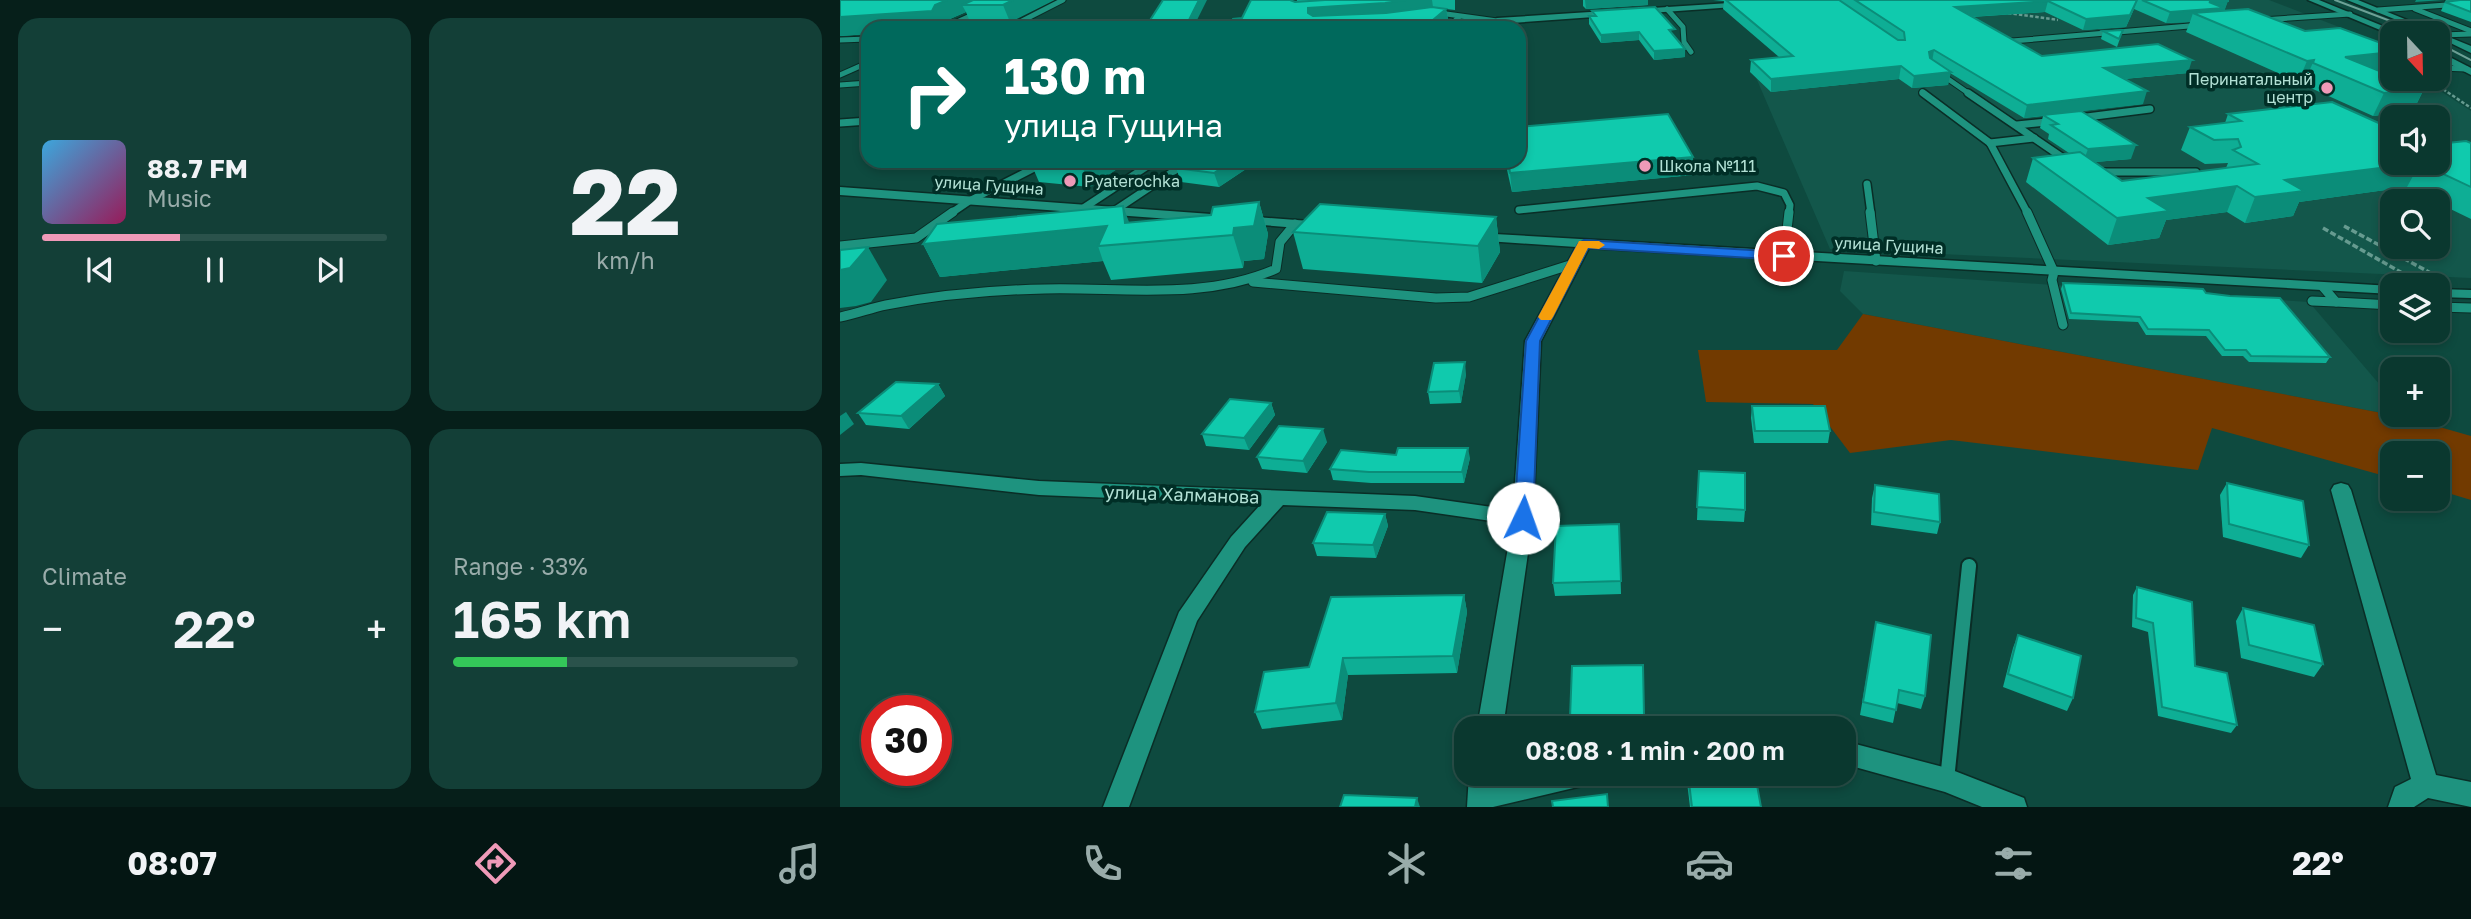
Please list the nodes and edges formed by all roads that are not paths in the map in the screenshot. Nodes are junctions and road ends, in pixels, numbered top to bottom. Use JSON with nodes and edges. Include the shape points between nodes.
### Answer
{"nodes":[{"id":1,"x":1006,"y":0,"type":"edge"},
{"id":2,"x":1063,"y":0,"type":"edge"},
{"id":3,"x":2312,"y":0,"type":"edge"},
{"id":4,"x":2351,"y":0,"type":"edge"},
{"id":5,"x":2448,"y":0,"type":"edge"},
{"id":6,"x":1752,"y":2,"type":"edge"},
{"id":7,"x":2471,"y":3,"type":"edge"},
{"id":8,"x":2460,"y":4,"type":"junction"},
{"id":9,"x":2410,"y":7,"type":"junction"},
{"id":10,"x":1667,"y":9,"type":"junction"},
{"id":11,"x":2378,"y":10,"type":"junction"},
{"id":12,"x":1422,"y":13,"type":"edge"},
{"id":13,"x":2350,"y":14,"type":"junction"},
{"id":14,"x":1459,"y":17,"type":"junction"},
{"id":15,"x":2259,"y":20,"type":"edge"},
{"id":16,"x":960,"y":21,"type":"edge"},
{"id":17,"x":1022,"y":21,"type":"edge"},
{"id":18,"x":1455,"y":21,"type":"edge"},
{"id":19,"x":1497,"y":21,"type":"joint"},
{"id":20,"x":2406,"y":21,"type":"edge"},
{"id":21,"x":2208,"y":24,"type":"edge"},
{"id":22,"x":2380,"y":26,"type":"edge"},
{"id":23,"x":2471,"y":32,"type":"edge"},
{"id":24,"x":2450,"y":33,"type":"edge"},
{"id":25,"x":861,"y":38,"type":"edge"},
{"id":26,"x":840,"y":40,"type":"edge"},
{"id":27,"x":2450,"y":40,"type":"edge"},
{"id":28,"x":2011,"y":41,"type":"edge"},
{"id":29,"x":2471,"y":50,"type":"edge"},
{"id":30,"x":1691,"y":52,"type":"dead end"},
{"id":31,"x":2450,"y":60,"type":"edge"},
{"id":32,"x":861,"y":65,"type":"edge"},
{"id":33,"x":1932,"y":68,"type":"edge"},
{"id":34,"x":2450,"y":69,"type":"edge"},
{"id":35,"x":2469,"y":70,"type":"edge"},
{"id":36,"x":840,"y":75,"type":"edge"},
{"id":37,"x":861,"y":84,"type":"edge"},
{"id":38,"x":840,"y":85,"type":"edge"},
{"id":39,"x":1922,"y":92,"type":"edge"},
{"id":40,"x":2150,"y":109,"type":"edge"},
{"id":41,"x":861,"y":122,"type":"edge"},
{"id":42,"x":840,"y":123,"type":"edge"},
{"id":43,"x":2017,"y":125,"type":"junction"},
{"id":44,"x":2034,"y":138,"type":"junction"},
{"id":45,"x":1990,"y":143,"type":"junction"},
{"id":46,"x":1034,"y":168,"type":"edge"},
{"id":47,"x":1144,"y":168,"type":"edge"},
{"id":48,"x":1178,"y":168,"type":"edge"},
{"id":49,"x":2080,"y":169,"type":"edge"},
{"id":50,"x":2092,"y":172,"type":"edge"},
{"id":51,"x":2198,"y":172,"type":"edge"},
{"id":52,"x":1867,"y":184,"type":"dead end"},
{"id":53,"x":840,"y":191,"type":"edge"},
{"id":54,"x":968,"y":201,"type":"junction"},
{"id":55,"x":1082,"y":209,"type":"junction"},
{"id":56,"x":1519,"y":210,"type":"dead end"},
{"id":57,"x":1114,"y":211,"type":"junction"},
{"id":58,"x":1295,"y":224,"type":"junction"},
{"id":59,"x":1336,"y":227,"type":"edge"},
{"id":60,"x":1460,"y":236,"type":"edge"},
{"id":61,"x":1584,"y":244,"type":"junction"},
{"id":62,"x":840,"y":246,"type":"edge"},
{"id":63,"x":1784,"y":256,"type":"junction"},
{"id":64,"x":1876,"y":261,"type":"junction"},
{"id":65,"x":1573,"y":264,"type":"junction"},
{"id":66,"x":2054,"y":272,"type":"junction"},
{"id":67,"x":1248,"y":282,"type":"junction"},
{"id":68,"x":2323,"y":287,"type":"junction"},
{"id":69,"x":2380,"y":289,"type":"edge"},
{"id":70,"x":2450,"y":293,"type":"edge"},
{"id":71,"x":2471,"y":294,"type":"edge"},
{"id":72,"x":2312,"y":301,"type":"dead end"},
{"id":73,"x":2336,"y":302,"type":"junction"},
{"id":74,"x":2380,"y":304,"type":"edge"},
{"id":75,"x":2450,"y":307,"type":"edge"},
{"id":76,"x":2471,"y":308,"type":"edge"},
{"id":77,"x":840,"y":317,"type":"edge"},
{"id":78,"x":2063,"y":325,"type":"dead end"},
{"id":79,"x":840,"y":470,"type":"edge"},
{"id":80,"x":2342,"y":491,"type":"dead end"},
{"id":81,"x":1278,"y":498,"type":"junction"},
{"id":82,"x":1523,"y":518,"type":"junction"},
{"id":83,"x":1969,"y":566,"type":"dead end"},
{"id":84,"x":1492,"y":716,"type":"edge"},
{"id":85,"x":1856,"y":755,"type":"edge"},
{"id":86,"x":1947,"y":780,"type":"junction"},
{"id":87,"x":2426,"y":785,"type":"junction"},
{"id":88,"x":1514,"y":786,"type":"edge"},
{"id":89,"x":1480,"y":792,"type":"edge"},
{"id":90,"x":2471,"y":795,"type":"edge"},
{"id":91,"x":1116,"y":807,"type":"edge"},
{"id":92,"x":2014,"y":807,"type":"edge"},
{"id":93,"x":2401,"y":807,"type":"edge"}],
"edges":[{"from":1,"to":16,"type":"lane"},
{"from":2,"to":17,"type":"lane"},
{"from":3,"to":13,"type":"street"},
{"from":4,"to":11,"type":"street"},
{"from":5,"to":8,"type":"lane"},
{"from":6,"to":10,"type":"street"},
{"from":7,"to":8,"type":"lane"},
{"from":8,"to":9,"type":"lane"},
{"from":9,"to":11,"type":"lane"},
{"from":9,"to":23,"type":"lane"},
{"from":10,"to":19,"type":"street"},
{"from":10,"to":30,"type":"lane","via":[[1683,27],[1684,43]]},
{"from":11,"to":20,"type":"street"},
{"from":12,"to":14,"type":"lane"},
{"from":13,"to":15,"type":"lane"},
{"from":13,"to":22,"type":"street"},
{"from":14,"to":18,"type":"lane"},
{"from":14,"to":19,"type":"lane"},
{"from":21,"to":28,"type":"lane"},
{"from":23,"to":24,"type":"lane"},
{"from":25,"to":26,"type":"lane"},
{"from":27,"to":29,"type":"street"},
{"from":31,"to":35,"type":"street"},
{"from":32,"to":36,"type":"lane"},
{"from":33,"to":43,"type":"lane"},
{"from":34,"to":35,"type":"lane"},
{"from":37,"to":38,"type":"lane"},
{"from":39,"to":45,"type":"lane"},
{"from":40,"to":43,"type":"lane"},
{"from":41,"to":42,"type":"lane"},
{"from":43,"to":44,"type":"lane"},
{"from":44,"to":45,"type":"lane"},
{"from":44,"to":49,"type":"lane"},
{"from":45,"to":66,"type":"lane"},
{"from":46,"to":54,"type":"lane"},
{"from":47,"to":55,"type":"lane"},
{"from":48,"to":57,"type":"lane"},
{"from":50,"to":51,"type":"lane"},
{"from":52,"to":64,"type":"lane"},
{"from":53,"to":54,"type":"street","name":"улица Гущина"},
{"from":54,"to":55,"type":"street","name":"улица Гущина"},
{"from":54,"to":62,"type":"lane","via":[[916,238]]},
{"from":55,"to":57,"type":"street","name":"улица Гущина"},
{"from":56,"to":63,"type":"lane","via":[[1769,187],[1784,193],[1790,205]]},
{"from":57,"to":58,"type":"street","name":"улица Гущина"},
{"from":58,"to":59,"type":"street","name":"улица Гущина"},
{"from":58,"to":67,"type":"lane","via":[[1280,242],[1276,270]]},
{"from":60,"to":61,"type":"street","name":"улица Гущина"},
{"from":61,"to":63,"type":"street","name":"улица Гущина"},
{"from":61,"to":65,"type":"street"},
{"from":63,"to":64,"type":"street","name":"улица Гущина"},
{"from":64,"to":66,"type":"street","name":"улица Гущина"},
{"from":65,"to":67,"type":"lane","via":[[1469,297]]},
{"from":65,"to":82,"type":"street","via":[[1533,341]]},
{"from":66,"to":68,"type":"street","name":"улица Гущина"},
{"from":66,"to":78,"type":"lane"},
{"from":67,"to":77,"type":"lane","via":[[967,295],[894,304]]},
{"from":68,"to":69,"type":"street","name":"улица Гущина"},
{"from":68,"to":73,"type":"lane"},
{"from":70,"to":71,"type":"street"},
{"from":72,"to":73,"type":"lane"},
{"from":73,"to":74,"type":"lane"},
{"from":75,"to":76,"type":"lane"},
{"from":79,"to":81,"type":"street","name":"улица Халманова","via":[[1039,488]]},
{"from":80,"to":87,"type":"street"},
{"from":81,"to":82,"type":"street","name":"улица Халманова","via":[[1415,503]]},
{"from":81,"to":91,"type":"street","via":[[1238,542],[1187,618]]},
{"from":82,"to":84,"type":"street"},
{"from":83,"to":86,"type":"lane"},
{"from":85,"to":86,"type":"street"},
{"from":86,"to":92,"type":"street"},
{"from":87,"to":90,"type":"street"},
{"from":87,"to":93,"type":"street","via":[[2404,796]]},
{"from":88,"to":89,"type":"street"}]}
